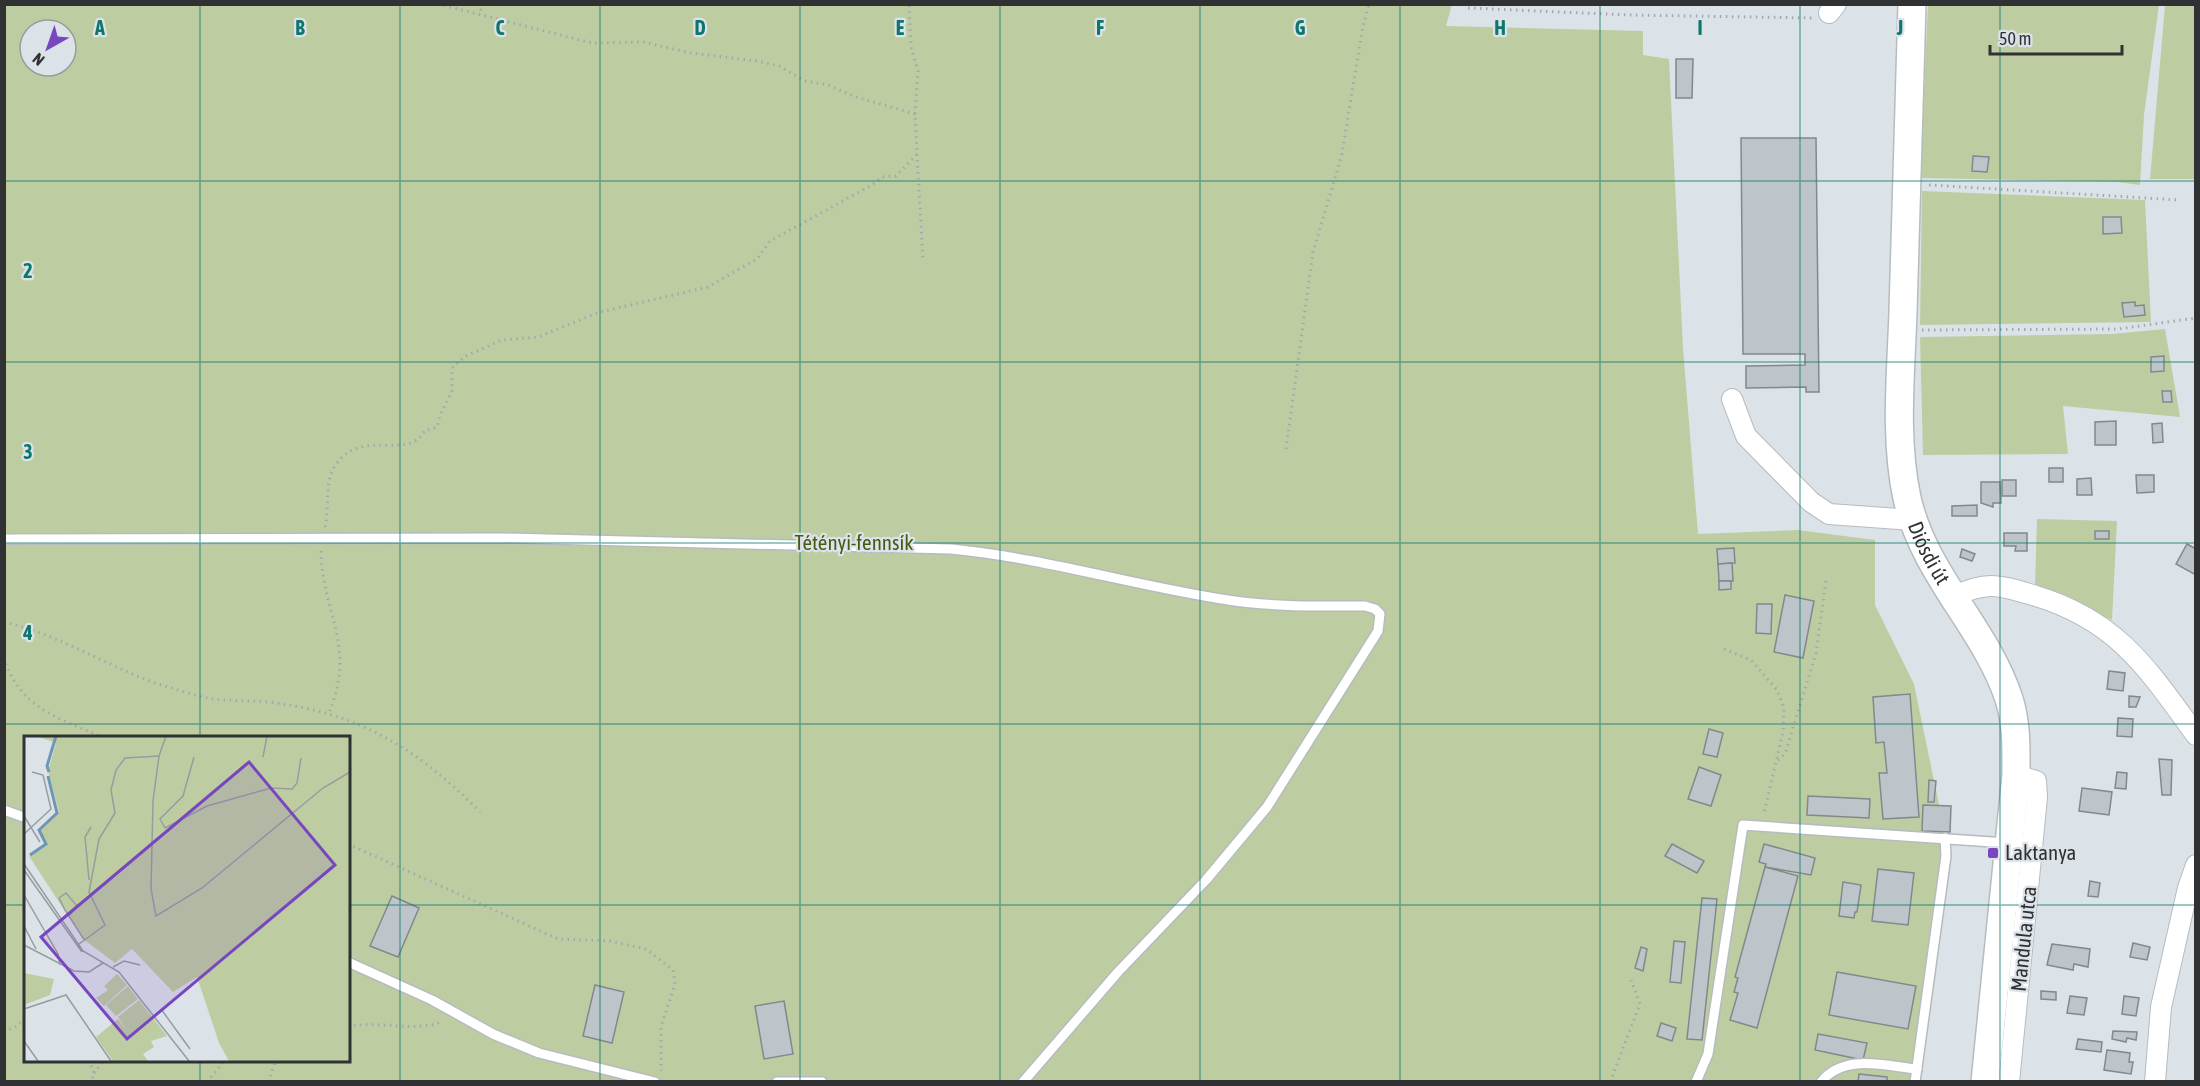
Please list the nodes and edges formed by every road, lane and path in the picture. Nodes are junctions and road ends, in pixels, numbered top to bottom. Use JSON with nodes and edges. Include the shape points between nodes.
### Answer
{"nodes":[{"id":1,"x":438,"y":4,"type":"edge"},
{"id":2,"x":477,"y":4,"type":"edge"},
{"id":3,"x":909,"y":4,"type":"edge"},
{"id":4,"x":1369,"y":4,"type":"edge"},
{"id":5,"x":1912,"y":4,"type":"edge"},
{"id":6,"x":1468,"y":8,"type":"dead end"},
{"id":7,"x":1833,"y":9,"type":"edge"},
{"id":8,"x":484,"y":15,"type":"junction"},
{"id":9,"x":916,"y":115,"type":"junction"},
{"id":10,"x":917,"y":154,"type":"junction"},
{"id":11,"x":1906,"y":186,"type":"junction"},
{"id":12,"x":2179,"y":200,"type":"dead end"},
{"id":13,"x":923,"y":260,"type":"dead end"},
{"id":14,"x":2196,"y":318,"type":"edge"},
{"id":15,"x":1902,"y":330,"type":"junction"},
{"id":16,"x":1732,"y":399,"type":"dead end"},
{"id":17,"x":1286,"y":449,"type":"dead end"},
{"id":18,"x":1913,"y":520,"type":"junction"},
{"id":19,"x":321,"y":538,"type":"junction"},
{"id":20,"x":4,"y":539,"type":"edge"},
{"id":21,"x":1826,"y":580,"type":"dead end"},
{"id":22,"x":1952,"y":597,"type":"junction"},
{"id":23,"x":4,"y":622,"type":"edge"},
{"id":24,"x":1725,"y":649,"type":"dead end"},
{"id":25,"x":4,"y":658,"type":"edge"},
{"id":26,"x":328,"y":715,"type":"junction"},
{"id":27,"x":2196,"y":735,"type":"edge"},
{"id":28,"x":100,"y":736,"type":"edge"},
{"id":29,"x":1777,"y":761,"type":"junction"},
{"id":30,"x":2016,"y":775,"type":"junction"},
{"id":31,"x":4,"y":810,"type":"edge"},
{"id":32,"x":480,"y":812,"type":"dead end"},
{"id":33,"x":24,"y":817,"type":"edge"},
{"id":34,"x":1761,"y":826,"type":"junction"},
{"id":35,"x":1944,"y":838,"type":"junction"},
{"id":36,"x":2010,"y":843,"type":"junction"},
{"id":37,"x":350,"y":845,"type":"edge"},
{"id":38,"x":2196,"y":866,"type":"edge"},
{"id":39,"x":350,"y":963,"type":"edge"},
{"id":40,"x":1631,"y":980,"type":"dead end"},
{"id":41,"x":458,"y":1015,"type":"junction"},
{"id":42,"x":24,"y":1018,"type":"edge"},
{"id":43,"x":350,"y":1027,"type":"edge"},
{"id":44,"x":4,"y":1032,"type":"edge"},
{"id":45,"x":90,"y":1062,"type":"edge"},
{"id":46,"x":102,"y":1062,"type":"edge"},
{"id":47,"x":223,"y":1062,"type":"edge"},
{"id":48,"x":275,"y":1062,"type":"edge"},
{"id":49,"x":1917,"y":1069,"type":"junction"},
{"id":50,"x":94,"y":1073,"type":"junction"},
{"id":51,"x":92,"y":1082,"type":"edge"},
{"id":52,"x":207,"y":1082,"type":"edge"},
{"id":53,"x":268,"y":1082,"type":"edge"},
{"id":54,"x":656,"y":1082,"type":"edge"},
{"id":55,"x":661,"y":1082,"type":"edge"},
{"id":56,"x":777,"y":1082,"type":"edge"},
{"id":57,"x":822,"y":1082,"type":"edge"},
{"id":58,"x":1023,"y":1082,"type":"edge"},
{"id":59,"x":1610,"y":1082,"type":"edge"},
{"id":60,"x":1696,"y":1082,"type":"edge"},
{"id":61,"x":1821,"y":1082,"type":"edge"},
{"id":62,"x":1915,"y":1082,"type":"edge"},
{"id":63,"x":1985,"y":1082,"type":"edge"},
{"id":64,"x":2009,"y":1082,"type":"edge"},
{"id":65,"x":2155,"y":1082,"type":"edge"}],
"edges":[{"from":1,"to":8,"type":"path"},
{"from":2,"to":8,"type":"path"},
{"from":3,"to":9,"type":"path","via":[[911,47],[918,71]]},
{"from":4,"to":17,"type":"path","via":[[1342,154],[1313,252]]},
{"from":5,"to":11,"type":"main road","name":"Diósdi út"},
{"from":6,"to":7,"type":"path","via":[[1816,18]]},
{"from":8,"to":9,"type":"path","via":[[592,43],[643,42],[779,66],[805,81]]},
{"from":9,"to":10,"type":"path"},
{"from":10,"to":13,"type":"path"},
{"from":10,"to":19,"type":"path","via":[[896,176],[882,177],[770,241],[757,259],[708,287],[600,312],[538,337],[502,340],[464,357],[452,368],[452,392],[437,427],[424,431],[414,444],[376,443],[351,451],[337,463],[329,483]]},
{"from":11,"to":12,"type":"path"},
{"from":11,"to":15,"type":"main road","name":"Diósdi út"},
{"from":14,"to":15,"type":"path","via":[[2118,329]]},
{"from":15,"to":18,"type":"main road","name":"Diósdi út","via":[[1900,420],[1905,486]]},
{"from":16,"to":18,"type":"street","via":[[1746,436],[1811,502],[1829,514]]},
{"from":18,"to":22,"type":"main road","name":"Diósdi út"},
{"from":19,"to":20,"type":"lane"},
{"from":19,"to":26,"type":"path","via":[[321,572],[335,618],[341,657],[338,693]]},
{"from":19,"to":58,"type":"lane","via":[[503,538],[951,549],[1013,556],[1226,600],[1275,606],[1375,609],[1380,614],[1378,631],[1267,807]]},
{"from":21,"to":29,"type":"path","via":[[1816,653],[1785,754]]},
{"from":22,"to":27,"type":"street","via":[[1976,586],[2002,585],[2084,614],[2142,661]]},
{"from":22,"to":30,"type":"main road","name":"Diósdi út","via":[[2009,699],[2016,738]]},
{"from":23,"to":26,"type":"path","via":[[36,629],[163,685],[212,699],[268,702]]},
{"from":24,"to":29,"type":"path","via":[[1751,660],[1777,690],[1784,708]]},
{"from":25,"to":28,"type":"path","via":[[10,677],[34,706]]},
{"from":26,"to":32,"type":"path","via":[[394,740],[445,777]]},
{"from":29,"to":34,"type":"path"},
{"from":30,"to":36,"type":"main road","name":"Diósdi út"},
{"from":30,"to":64,"type":"street","name":"Mandula utca","via":[[2036,781],[2037,797]]},
{"from":31,"to":33,"type":"lane"},
{"from":34,"to":35,"type":"lane"},
{"from":34,"to":60,"type":"lane","via":[[1743,825],[1708,1054]]},
{"from":35,"to":36,"type":"lane"},
{"from":35,"to":49,"type":"lane","via":[[1947,856]]},
{"from":36,"to":63,"type":"main road","name":"Diósdi út"},
{"from":37,"to":55,"type":"path","via":[[558,939],[610,941],[646,950],[673,970],[675,984],[661,1027]]},
{"from":38,"to":65,"type":"street","via":[[2161,1007]]},
{"from":39,"to":41,"type":"lane"},
{"from":40,"to":59,"type":"path","via":[[1640,1004]]},
{"from":41,"to":43,"type":"path","via":[[428,1028],[375,1023]]},
{"from":41,"to":54,"type":"lane","via":[[539,1053]]},
{"from":42,"to":44,"type":"path"},
{"from":45,"to":50,"type":"path"},
{"from":46,"to":50,"type":"path"},
{"from":47,"to":52,"type":"path"},
{"from":48,"to":53,"type":"path"},
{"from":49,"to":61,"type":"lane","via":[[1850,1063],[1837,1066]]},
{"from":49,"to":62,"type":"lane"},
{"from":50,"to":51,"type":"path"},
{"from":56,"to":57,"type":"lane"}]}
